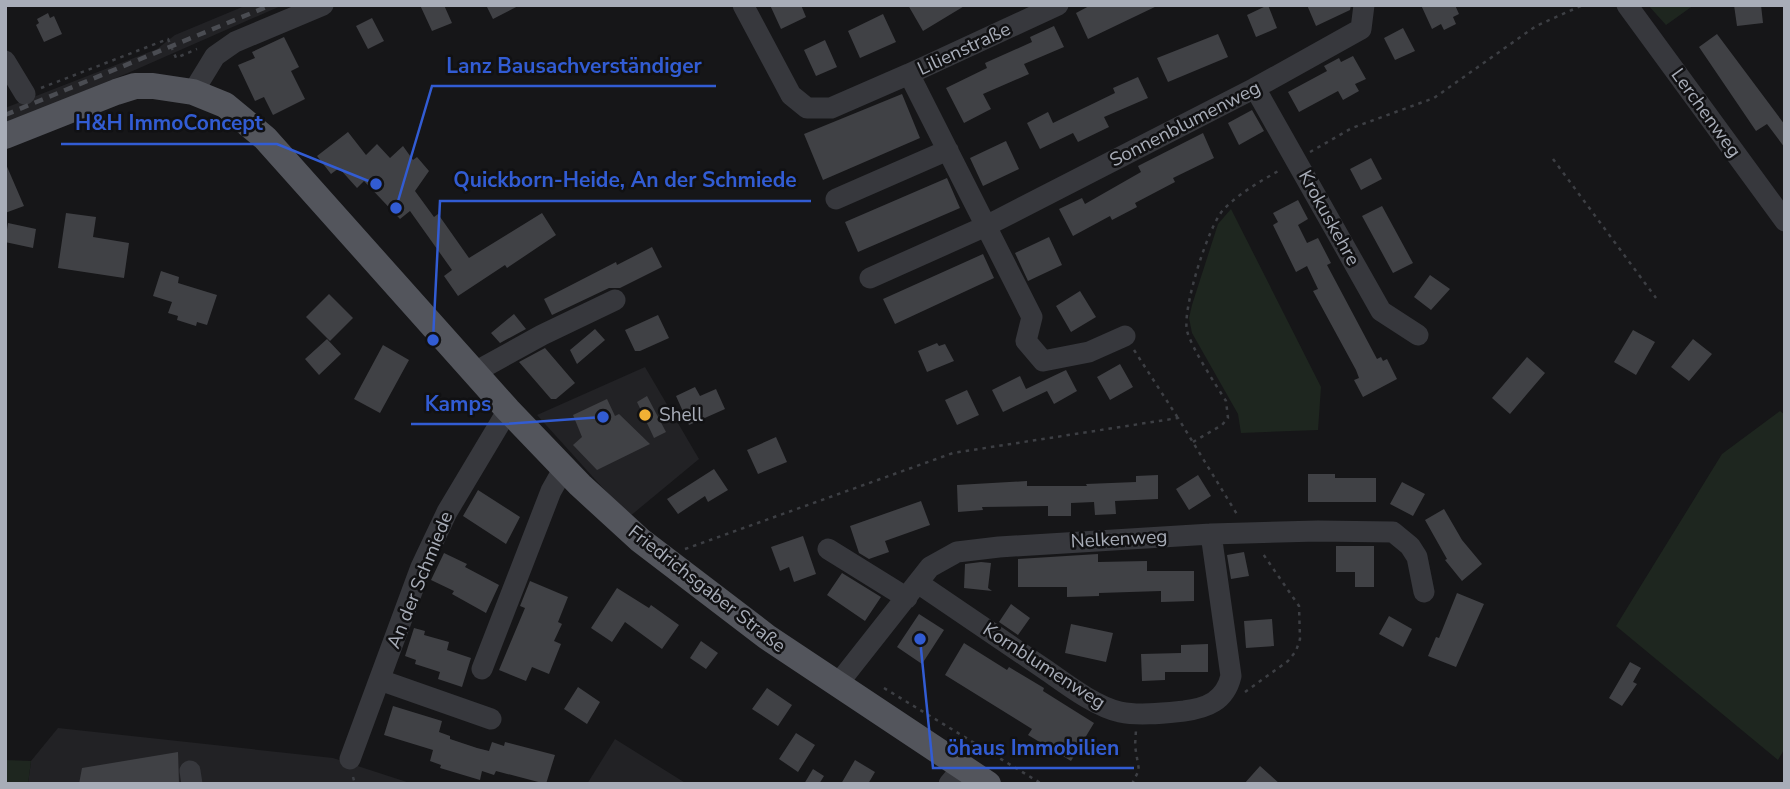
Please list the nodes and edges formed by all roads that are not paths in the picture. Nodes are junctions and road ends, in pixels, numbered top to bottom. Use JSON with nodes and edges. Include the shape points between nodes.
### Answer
{"nodes":[{"id":1,"x":323,"y":5,"type":"edge"},
{"id":2,"x":744,"y":5,"type":"edge"},
{"id":3,"x":1058,"y":5,"type":"edge"},
{"id":4,"x":1364,"y":5,"type":"edge"},
{"id":5,"x":1627,"y":5,"type":"edge"},
{"id":6,"x":5,"y":61,"type":"edge"},
{"id":7,"x":909,"y":74,"type":"junction"},
{"id":8,"x":1255,"y":88,"type":"junction"},
{"id":9,"x":193,"y":92,"type":"junction"},
{"id":10,"x":25,"y":94,"type":"road end"},
{"id":11,"x":5,"y":136,"type":"edge"},
{"id":12,"x":948,"y":150,"type":"junction"},
{"id":13,"x":836,"y":199,"type":"dead end"},
{"id":14,"x":1785,"y":221,"type":"edge"},
{"id":15,"x":986,"y":226,"type":"junction"},
{"id":16,"x":870,"y":278,"type":"dead end"},
{"id":17,"x":615,"y":300,"type":"dead end"},
{"id":18,"x":1418,"y":335,"type":"dead end"},
{"id":19,"x":1125,"y":336,"type":"road end"},
{"id":20,"x":475,"y":372,"type":"junction"},
{"id":21,"x":508,"y":410,"type":"junction"},
{"id":22,"x":564,"y":468,"type":"junction"},
{"id":23,"x":1211,"y":534,"type":"junction"},
{"id":24,"x":828,"y":549,"type":"dead end"},
{"id":25,"x":912,"y":591,"type":"junction"},
{"id":26,"x":1424,"y":592,"type":"dead end"},
{"id":27,"x":482,"y":669,"type":"dead end"},
{"id":28,"x":380,"y":680,"type":"junction"},
{"id":29,"x":837,"y":685,"type":"junction"},
{"id":30,"x":491,"y":719,"type":"dead end"},
{"id":31,"x":350,"y":760,"type":"dead end"},
{"id":32,"x":956,"y":776,"type":"edge"},
{"id":33,"x":988,"y":784,"type":"edge"}],
"edges":[{"from":1,"to":9,"type":"street","via":[[235,42],[215,56]]},
{"from":2,"to":7,"type":"street","name":"Lilienstraße","via":[[791,96],[807,108],[831,108]]},
{"from":3,"to":7,"type":"street","name":"Lilienstraße"},
{"from":4,"to":8,"type":"street","name":"Sonnenblumenweg","via":[[1361,29]]},
{"from":5,"to":14,"type":"street","name":"Lerchenweg"},
{"from":6,"to":10,"type":"street"},
{"from":7,"to":12,"type":"street"},
{"from":8,"to":15,"type":"street","name":"Sonnenblumenweg"},
{"from":8,"to":18,"type":"street","name":"Krokuskehre","via":[[1381,311]]},
{"from":9,"to":11,"type":"main road","name":"Friedrichsgaber Straße","via":[[135,86]]},
{"from":9,"to":20,"type":"main road","name":"Friedrichsgaber Straße","via":[[225,105],[265,138]]},
{"from":12,"to":13,"type":"street"},
{"from":12,"to":15,"type":"street"},
{"from":15,"to":16,"type":"street","name":"Sonnenblumenweg"},
{"from":15,"to":19,"type":"street","via":[[1032,317],[1026,341],[1043,361],[1089,352]]},
{"from":17,"to":20,"type":"street"},
{"from":20,"to":21,"type":"main road","name":"Friedrichsgaber Straße"},
{"from":21,"to":22,"type":"main road","name":"Friedrichsgaber Straße"},
{"from":21,"to":28,"type":"street","name":"An der Schmiede","via":[[447,512],[421,567]]},
{"from":22,"to":27,"type":"street"},
{"from":22,"to":29,"type":"main road","name":"Friedrichsgaber Straße","via":[[659,556]]},
{"from":23,"to":25,"type":"street","name":"Nelkenweg","via":[[957,552],[930,567]]},
{"from":23,"to":25,"type":"street","name":"Kornblumenweg","via":[[1230,668],[1224,692],[1210,705],[1194,709],[1120,712],[1102,705]]},
{"from":23,"to":26,"type":"street","name":"Nelkenweg","via":[[1393,533],[1417,557]]},
{"from":24,"to":25,"type":"street","name":"Kornblumenweg"},
{"from":25,"to":29,"type":"street","name":"Nelkenweg"},
{"from":28,"to":30,"type":"street"},
{"from":28,"to":31,"type":"street","name":"An der Schmiede"},
{"from":29,"to":32,"type":"main road","name":"Friedrichsgaber Straße"},
{"from":32,"to":33,"type":"main road","name":"Friedrichsgaber Straße"}]}
